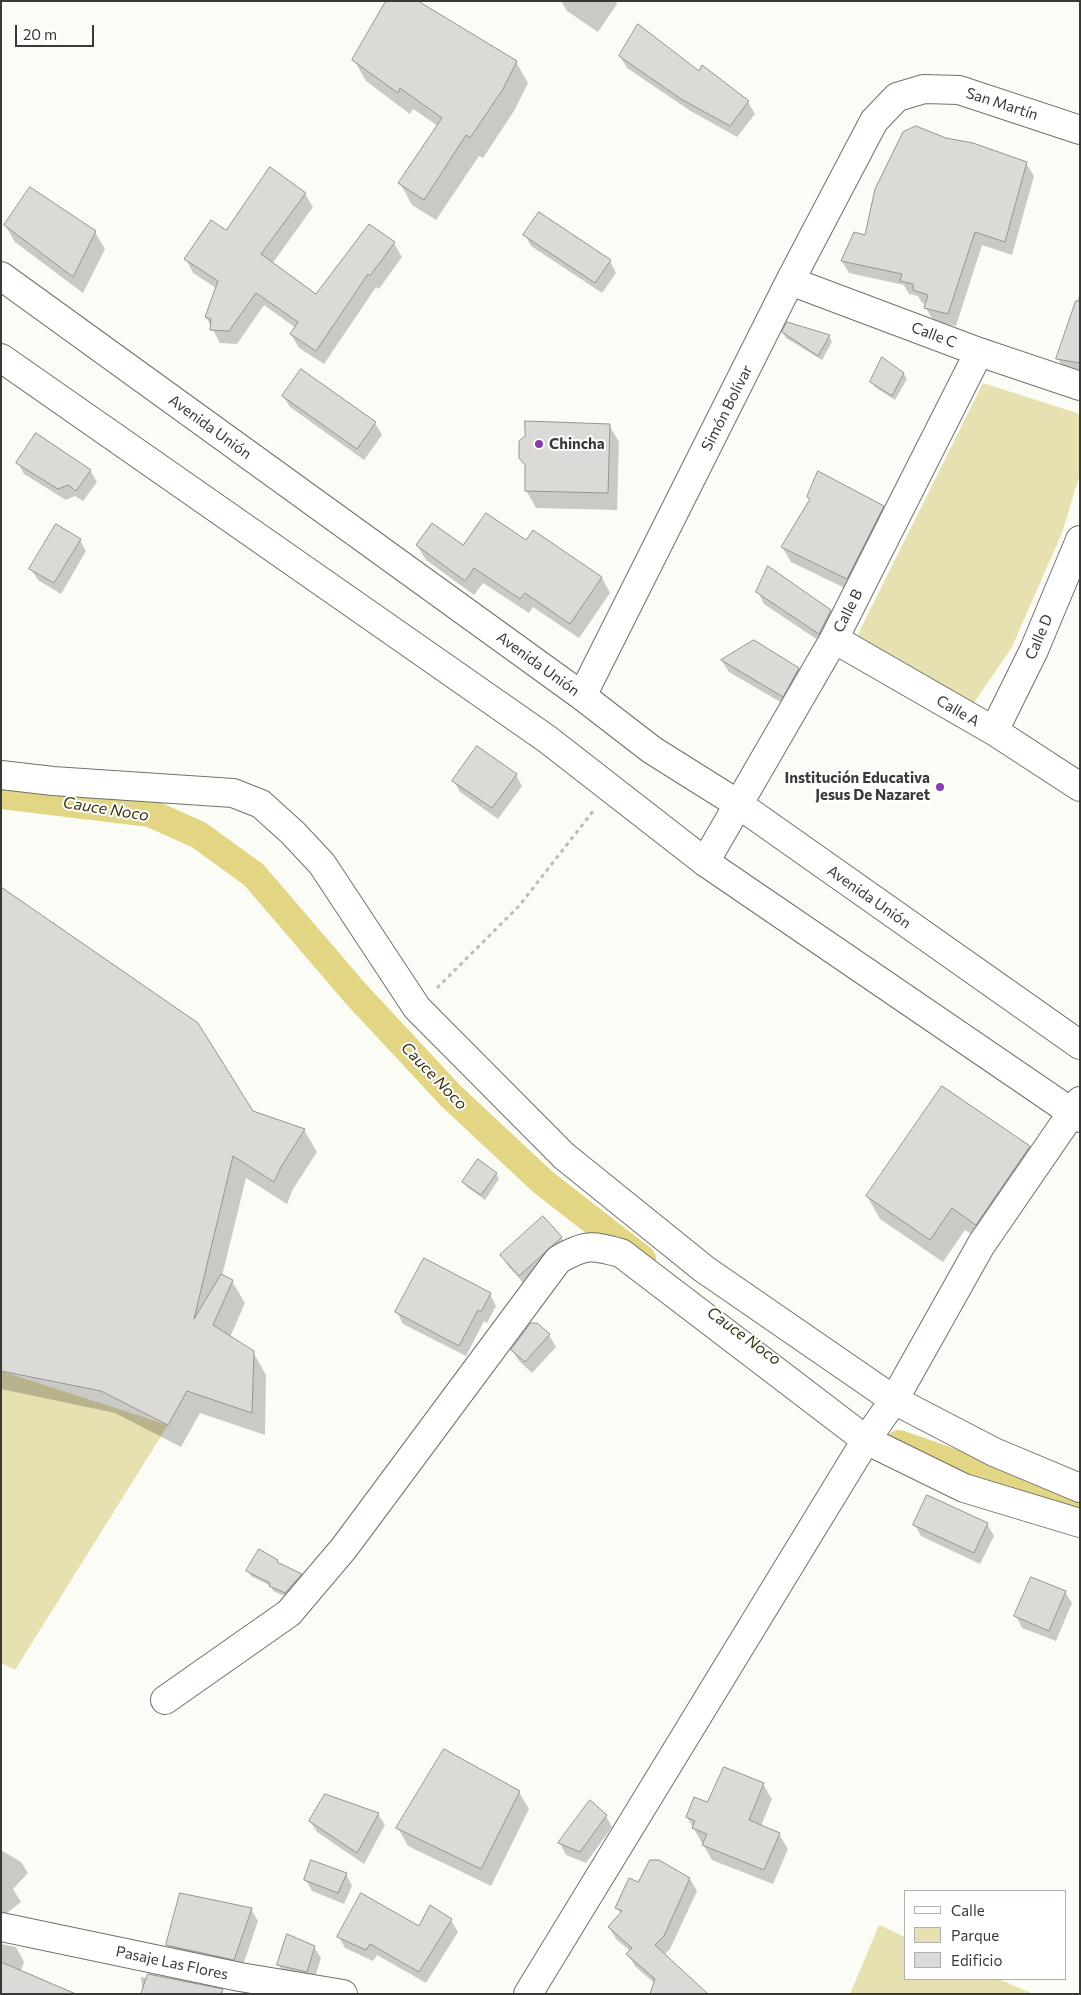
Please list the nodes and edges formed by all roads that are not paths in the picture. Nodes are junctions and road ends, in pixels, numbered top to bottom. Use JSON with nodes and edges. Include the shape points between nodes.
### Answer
{"nodes":[{"id":1,"x":874,"y":121,"type":"joint"},
{"id":2,"x":1080,"y":130,"type":"edge"},
{"id":3,"x":1,"y":276,"type":"edge"},
{"id":4,"x":790,"y":281,"type":"junction"},
{"id":5,"x":979,"y":352,"type":"junction"},
{"id":6,"x":1,"y":358,"type":"edge"},
{"id":7,"x":1080,"y":386,"type":"edge"},
{"id":8,"x":1080,"y":540,"type":"edge"},
{"id":9,"x":834,"y":639,"type":"junction"},
{"id":10,"x":582,"y":696,"type":"junction"},
{"id":11,"x":994,"y":731,"type":"junction"},
{"id":12,"x":1,"y":775,"type":"edge"},
{"id":13,"x":1080,"y":787,"type":"edge"},
{"id":14,"x":738,"y":804,"type":"junction"},
{"id":15,"x":705,"y":862,"type":"junction"},
{"id":16,"x":1080,"y":1045,"type":"edge"},
{"id":17,"x":1077,"y":1110,"type":"edge"},
{"id":18,"x":894,"y":1400,"type":"junction"},
{"id":19,"x":866,"y":1440,"type":"junction"},
{"id":20,"x":1080,"y":1488,"type":"edge"},
{"id":21,"x":1080,"y":1523,"type":"edge"},
{"id":22,"x":165,"y":1700,"type":"dead end"},
{"id":23,"x":1,"y":1927,"type":"edge"},
{"id":24,"x":236,"y":1985,"type":"edge"},
{"id":25,"x":343,"y":1994,"type":"edge"},
{"id":26,"x":528,"y":1994,"type":"edge"}],
"edges":[{"from":1,"to":2,"type":"street","name":"San Martín","via":[[897,97],[924,89],[959,90]]},
{"from":1,"to":4,"type":"street","name":"Simón Bolívar"},
{"from":3,"to":10,"type":"street","name":"Avenida Unión"},
{"from":4,"to":5,"type":"street","name":"Calle C"},
{"from":4,"to":10,"type":"street","name":"Simón Bolívar"},
{"from":5,"to":7,"type":"street","name":"Calle C"},
{"from":5,"to":9,"type":"street","name":"Calle B"},
{"from":6,"to":15,"type":"street","via":[[538,734]]},
{"from":8,"to":11,"type":"street","name":"Calle D","via":[[1034,650]]},
{"from":9,"to":11,"type":"street","name":"Calle A"},
{"from":9,"to":14,"type":"street","name":"Calle B"},
{"from":10,"to":14,"type":"street","name":"Avenida Unión","via":[[652,750]]},
{"from":11,"to":13,"type":"street","name":"Calle A"},
{"from":12,"to":18,"type":"street","via":[[53,782],[233,793],[261,804],[322,864],[417,1008],[564,1156],[704,1269]]},
{"from":14,"to":15,"type":"street","name":"Calle B"},
{"from":14,"to":16,"type":"street","name":"Avenida Unión"},
{"from":15,"to":17,"type":"street"},
{"from":17,"to":18,"type":"street","via":[[981,1245]]},
{"from":18,"to":19,"type":"street"},
{"from":18,"to":20,"type":"street","via":[[994,1452]]},
{"from":19,"to":21,"type":"street","via":[[964,1488]]},
{"from":19,"to":22,"type":"street","via":[[621,1253],[598,1246],[578,1248],[558,1260],[344,1548],[289,1612]]},
{"from":19,"to":26,"type":"street"},
{"from":23,"to":24,"type":"street","name":"Pasaje Las Flores"},
{"from":24,"to":25,"type":"street","name":"Pasaje Las Flores"}]}
